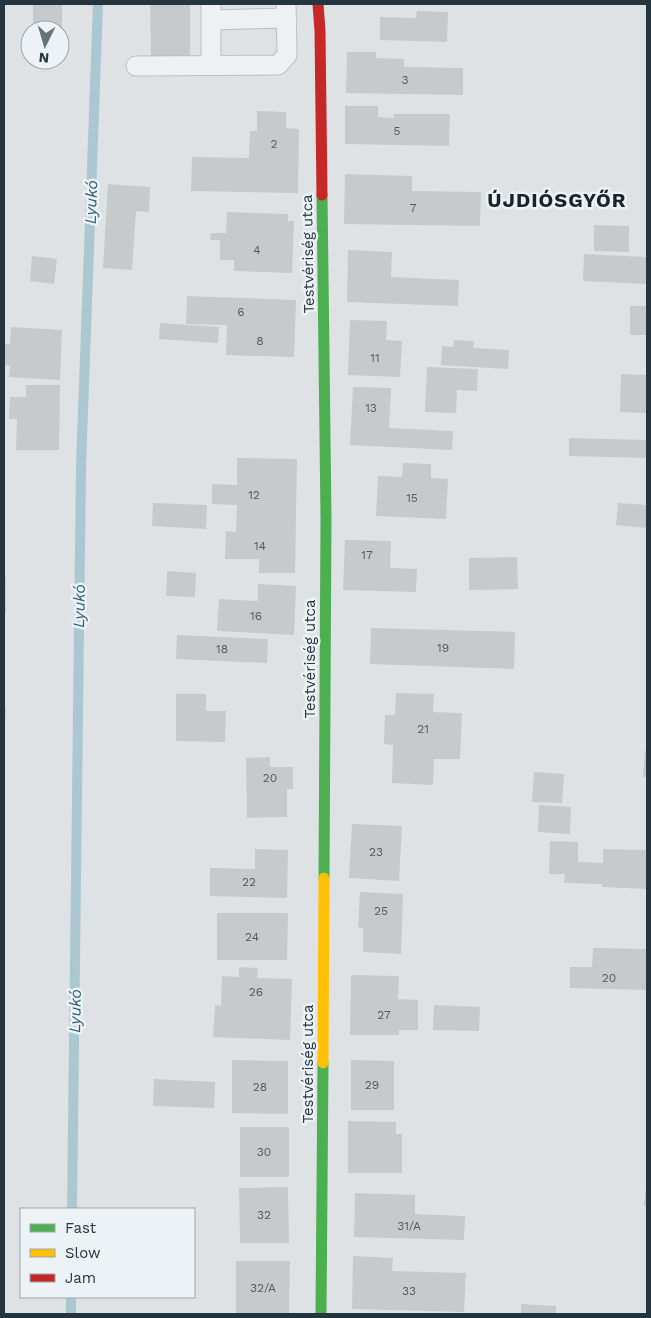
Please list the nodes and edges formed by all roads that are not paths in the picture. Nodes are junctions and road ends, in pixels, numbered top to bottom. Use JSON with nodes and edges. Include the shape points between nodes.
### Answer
{"nodes":[{"id":1,"x":318,"y":4,"type":"edge"},
{"id":2,"x":286,"y":11,"type":"edge"},
{"id":3,"x":211,"y":12,"type":"edge"},
{"id":4,"x":136,"y":66,"type":"dead end"},
{"id":5,"x":212,"y":66,"type":"junction"},
{"id":6,"x":321,"y":1314,"type":"edge"}],
"edges":[{"from":1,"to":6,"type":"main road","name":"Testvériség utca","via":[[326,518]]},
{"from":2,"to":3,"type":"lane"},
{"from":2,"to":5,"type":"lane","via":[[287,55],[278,64]]},
{"from":3,"to":5,"type":"lane"},
{"from":4,"to":5,"type":"lane"}]}
